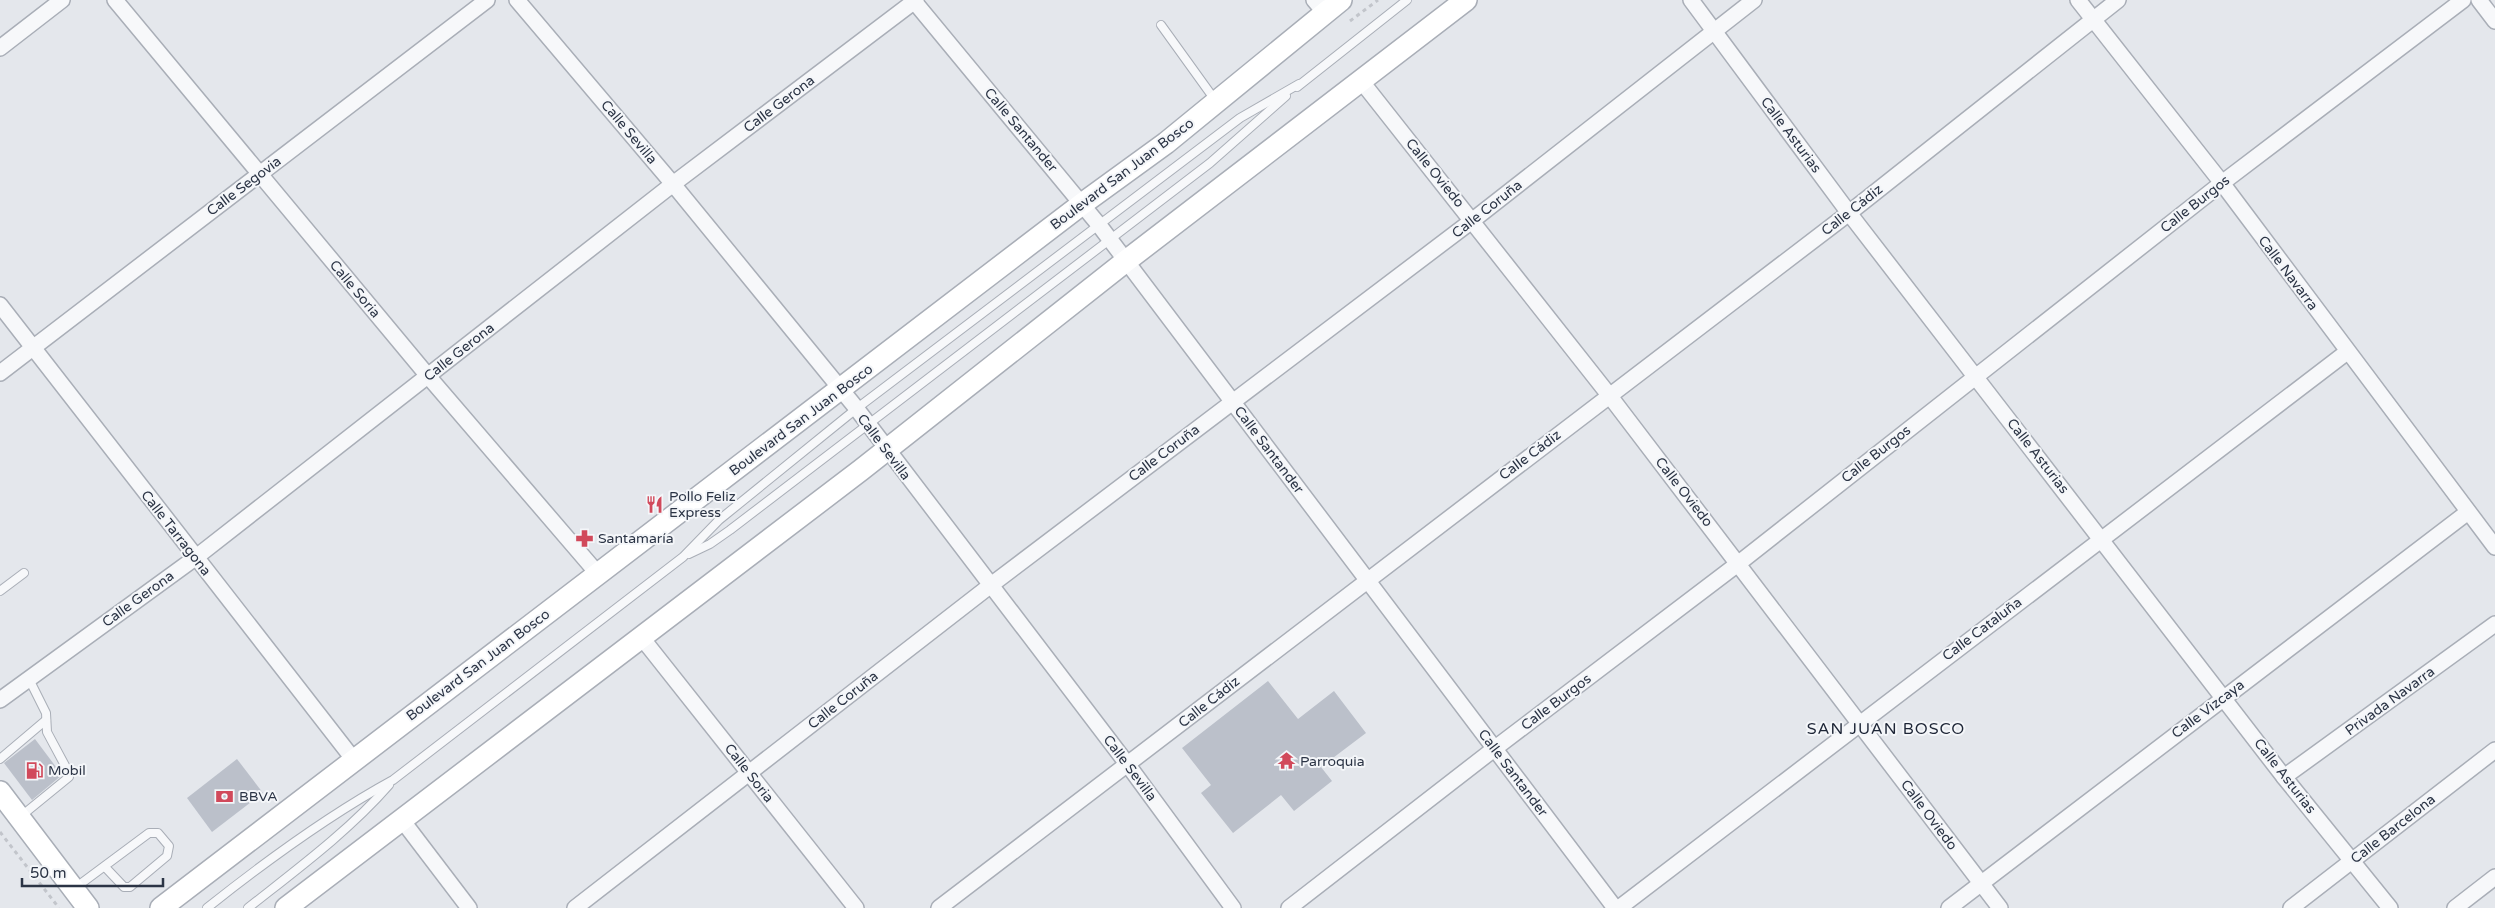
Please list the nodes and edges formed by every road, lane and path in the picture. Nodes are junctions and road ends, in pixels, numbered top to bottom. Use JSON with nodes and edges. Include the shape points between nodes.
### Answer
{"nodes":[{"id":1,"x":62,"y":0,"type":"edge"},
{"id":2,"x":116,"y":0,"type":"edge"},
{"id":3,"x":487,"y":0,"type":"edge"},
{"id":4,"x":517,"y":0,"type":"edge"},
{"id":5,"x":914,"y":0,"type":"edge"},
{"id":6,"x":1406,"y":0,"type":"edge"},
{"id":7,"x":1466,"y":0,"type":"edge"},
{"id":8,"x":1691,"y":0,"type":"edge"},
{"id":9,"x":1754,"y":0,"type":"edge"},
{"id":10,"x":2078,"y":0,"type":"edge"},
{"id":11,"x":2118,"y":0,"type":"edge"},
{"id":12,"x":2463,"y":0,"type":"edge"},
{"id":13,"x":2479,"y":0,"type":"edge"},
{"id":14,"x":1327,"y":4,"type":"edge"},
{"id":15,"x":2093,"y":19,"type":"junction"},
{"id":16,"x":2495,"y":21,"type":"edge"},
{"id":17,"x":1160,"y":25,"type":"dead end"},
{"id":18,"x":1714,"y":32,"type":"junction"},
{"id":19,"x":0,"y":48,"type":"edge"},
{"id":20,"x":1362,"y":82,"type":"junction"},
{"id":21,"x":1299,"y":84,"type":"junction"},
{"id":22,"x":1216,"y":102,"type":"junction"},
{"id":23,"x":260,"y":174,"type":"junction"},
{"id":24,"x":2222,"y":183,"type":"junction"},
{"id":25,"x":673,"y":184,"type":"junction"},
{"id":26,"x":1082,"y":204,"type":"junction"},
{"id":27,"x":1849,"y":213,"type":"junction"},
{"id":28,"x":1473,"y":220,"type":"junction"},
{"id":29,"x":1099,"y":225,"type":"junction"},
{"id":30,"x":1111,"y":240,"type":"junction"},
{"id":31,"x":1126,"y":262,"type":"junction"},
{"id":32,"x":0,"y":305,"type":"edge"},
{"id":33,"x":33,"y":347,"type":"junction"},
{"id":34,"x":2346,"y":352,"type":"junction"},
{"id":35,"x":0,"y":373,"type":"edge"},
{"id":36,"x":428,"y":376,"type":"junction"},
{"id":37,"x":1975,"y":376,"type":"junction"},
{"id":38,"x":840,"y":390,"type":"junction"},
{"id":39,"x":1609,"y":395,"type":"junction"},
{"id":40,"x":1233,"y":401,"type":"junction"},
{"id":41,"x":856,"y":410,"type":"junction"},
{"id":42,"x":868,"y":426,"type":"junction"},
{"id":43,"x":886,"y":450,"type":"junction"},
{"id":44,"x":2468,"y":512,"type":"junction"},
{"id":45,"x":2101,"y":538,"type":"junction"},
{"id":46,"x":2495,"y":547,"type":"edge"},
{"id":47,"x":682,"y":557,"type":"junction"},
{"id":48,"x":194,"y":558,"type":"junction"},
{"id":49,"x":1739,"y":563,"type":"junction"},
{"id":50,"x":24,"y":573,"type":"dead end"},
{"id":51,"x":598,"y":574,"type":"junction"},
{"id":52,"x":1366,"y":581,"type":"junction"},
{"id":53,"x":991,"y":585,"type":"junction"},
{"id":54,"x":0,"y":591,"type":"edge"},
{"id":55,"x":2495,"y":624,"type":"edge"},
{"id":56,"x":642,"y":638,"type":"junction"},
{"id":57,"x":29,"y":679,"type":"junction"},
{"id":58,"x":2224,"y":697,"type":"junction"},
{"id":59,"x":0,"y":700,"type":"edge"},
{"id":60,"x":46,"y":720,"type":"junction"},
{"id":61,"x":1859,"y":723,"type":"junction"},
{"id":62,"x":1494,"y":748,"type":"junction"},
{"id":63,"x":2495,"y":750,"type":"edge"},
{"id":64,"x":0,"y":760,"type":"edge"},
{"id":65,"x":354,"y":760,"type":"junction"},
{"id":66,"x":1128,"y":765,"type":"junction"},
{"id":67,"x":749,"y":774,"type":"junction"},
{"id":68,"x":2284,"y":777,"type":"junction"},
{"id":69,"x":393,"y":780,"type":"junction"},
{"id":70,"x":0,"y":792,"type":"edge"},
{"id":71,"x":19,"y":817,"type":"junction"},
{"id":72,"x":402,"y":820,"type":"junction"},
{"id":73,"x":0,"y":832,"type":"edge"},
{"id":74,"x":2352,"y":861,"type":"junction"},
{"id":75,"x":105,"y":867,"type":"junction"},
{"id":76,"x":2495,"y":877,"type":"edge"},
{"id":77,"x":1981,"y":883,"type":"junction"},
{"id":78,"x":74,"y":890,"type":"junction"},
{"id":79,"x":59,"y":908,"type":"edge"},
{"id":80,"x":88,"y":908,"type":"edge"},
{"id":81,"x":161,"y":908,"type":"edge"},
{"id":82,"x":206,"y":908,"type":"edge"},
{"id":83,"x":248,"y":908,"type":"edge"},
{"id":84,"x":286,"y":908,"type":"edge"},
{"id":85,"x":469,"y":908,"type":"edge"},
{"id":86,"x":575,"y":908,"type":"edge"},
{"id":87,"x":856,"y":908,"type":"edge"},
{"id":88,"x":939,"y":908,"type":"edge"},
{"id":89,"x":1233,"y":908,"type":"edge"},
{"id":90,"x":1289,"y":908,"type":"edge"},
{"id":91,"x":1615,"y":908,"type":"edge"},
{"id":92,"x":1619,"y":908,"type":"edge"},
{"id":93,"x":1949,"y":908,"type":"edge"},
{"id":94,"x":2000,"y":908,"type":"edge"},
{"id":95,"x":2291,"y":908,"type":"edge"},
{"id":96,"x":2390,"y":908,"type":"edge"},
{"id":97,"x":2455,"y":908,"type":"edge"}],
"edges":[{"from":1,"to":19,"type":"street"},
{"from":2,"to":23,"type":"street","name":"Calle Soria"},
{"from":3,"to":23,"type":"street","name":"Calle Segovia"},
{"from":4,"to":25,"type":"street","name":"Calle Sevilla"},
{"from":5,"to":25,"type":"street","name":"Calle Gerona"},
{"from":5,"to":26,"type":"street","name":"Calle Santander"},
{"from":6,"to":21,"type":"lane"},
{"from":7,"to":20,"type":"street"},
{"from":8,"to":18,"type":"street","name":"Calle Asturias"},
{"from":9,"to":18,"type":"street","name":"Calle Coruña"},
{"from":10,"to":15,"type":"street","name":"Calle Navarra"},
{"from":11,"to":15,"type":"street","name":"Calle Cádiz"},
{"from":12,"to":24,"type":"street","name":"Calle Burgos"},
{"from":13,"to":16,"type":"street"},
{"from":14,"to":22,"type":"street","name":"Boulevard San Juan Bosco"},
{"from":15,"to":24,"type":"street","name":"Calle Navarra"},
{"from":15,"to":27,"type":"street","name":"Calle Cádiz"},
{"from":17,"to":22,"type":"lane"},
{"from":18,"to":27,"type":"street","name":"Calle Asturias"},
{"from":18,"to":28,"type":"street","name":"Calle Coruña"},
{"from":20,"to":28,"type":"street","name":"Calle Oviedo"},
{"from":20,"to":31,"type":"street"},
{"from":21,"to":29,"type":"lane","via":[[1240,118]]},
{"from":21,"to":30,"type":"lane","via":[[1210,163]]},
{"from":22,"to":26,"type":"street","name":"Boulevard San Juan Bosco"},
{"from":23,"to":33,"type":"street","name":"Calle Segovia"},
{"from":23,"to":36,"type":"street","name":"Calle Soria"},
{"from":24,"to":34,"type":"street","name":"Calle Navarra"},
{"from":24,"to":37,"type":"street","name":"Calle Burgos"},
{"from":25,"to":36,"type":"street","name":"Calle Gerona"},
{"from":25,"to":38,"type":"street","name":"Calle Sevilla"},
{"from":26,"to":29,"type":"street","name":"Calle Santander"},
{"from":26,"to":38,"type":"street","name":"Boulevard San Juan Bosco"},
{"from":27,"to":37,"type":"street","name":"Calle Asturias"},
{"from":27,"to":39,"type":"street","name":"Calle Cádiz"},
{"from":28,"to":39,"type":"street","name":"Calle Oviedo"},
{"from":28,"to":40,"type":"street","name":"Calle Coruña"},
{"from":29,"to":30,"type":"street","name":"Calle Santander"},
{"from":29,"to":41,"type":"lane"},
{"from":30,"to":31,"type":"street","name":"Calle Santander"},
{"from":30,"to":42,"type":"lane"},
{"from":31,"to":40,"type":"street","name":"Calle Santander"},
{"from":31,"to":43,"type":"street"},
{"from":32,"to":33,"type":"street","name":"Calle Tarragona"},
{"from":33,"to":35,"type":"street","name":"Calle Segovia"},
{"from":33,"to":48,"type":"street","name":"Calle Tarragona"},
{"from":34,"to":44,"type":"street","name":"Calle Navarra"},
{"from":34,"to":45,"type":"street","name":"Calle Cataluña"},
{"from":36,"to":48,"type":"street","name":"Calle Gerona"},
{"from":36,"to":51,"type":"street","name":"Calle Soria"},
{"from":37,"to":45,"type":"street","name":"Calle Asturias"},
{"from":37,"to":49,"type":"street","name":"Calle Burgos"},
{"from":38,"to":41,"type":"street","name":"Calle Sevilla"},
{"from":38,"to":51,"type":"street","name":"Boulevard San Juan Bosco"},
{"from":39,"to":49,"type":"street","name":"Calle Oviedo"},
{"from":39,"to":52,"type":"street","name":"Calle Cádiz"},
{"from":40,"to":52,"type":"street","name":"Calle Santander"},
{"from":40,"to":53,"type":"street","name":"Calle Coruña"},
{"from":41,"to":42,"type":"street","name":"Calle Sevilla"},
{"from":41,"to":47,"type":"lane","via":[[719,520]]},
{"from":42,"to":43,"type":"street","name":"Calle Sevilla"},
{"from":42,"to":47,"type":"lane","via":[[730,530]]},
{"from":43,"to":53,"type":"street","name":"Calle Sevilla"},
{"from":43,"to":56,"type":"street"},
{"from":44,"to":46,"type":"street","name":"Calle Navarra"},
{"from":44,"to":58,"type":"street","name":"Calle Vizcaya"},
{"from":45,"to":58,"type":"street","name":"Calle Asturias"},
{"from":45,"to":61,"type":"street","name":"Calle Cataluña"},
{"from":47,"to":69,"type":"lane"},
{"from":48,"to":57,"type":"street","name":"Calle Gerona"},
{"from":48,"to":65,"type":"street","name":"Calle Tarragona"},
{"from":49,"to":61,"type":"street","name":"Calle Oviedo"},
{"from":49,"to":62,"type":"street","name":"Calle Burgos"},
{"from":50,"to":54,"type":"lane"},
{"from":51,"to":65,"type":"street","name":"Boulevard San Juan Bosco"},
{"from":52,"to":62,"type":"street","name":"Calle Santander"},
{"from":52,"to":66,"type":"street","name":"Calle Cádiz"},
{"from":53,"to":66,"type":"street","name":"Calle Sevilla"},
{"from":53,"to":67,"type":"street","name":"Calle Coruña"},
{"from":55,"to":68,"type":"street","name":"Privada Navarra"},
{"from":56,"to":67,"type":"street","name":"Calle Soria"},
{"from":56,"to":72,"type":"street"},
{"from":57,"to":59,"type":"street","name":"Calle Gerona"},
{"from":57,"to":60,"type":"lane","via":[[46,712]]},
{"from":58,"to":68,"type":"street","name":"Calle Asturias"},
{"from":58,"to":77,"type":"street","name":"Calle Vizcaya"},
{"from":60,"to":64,"type":"lane"},
{"from":60,"to":71,"type":"lane","via":[[47,732],[69,777]]},
{"from":61,"to":77,"type":"street","name":"Calle Oviedo"},
{"from":61,"to":92,"type":"street","name":"Calle Cataluña"},
{"from":62,"to":90,"type":"street","name":"Calle Burgos"},
{"from":62,"to":91,"type":"street","name":"Calle Santander"},
{"from":63,"to":74,"type":"street","name":"Calle Barcelona"},
{"from":65,"to":81,"type":"street","name":"Boulevard San Juan Bosco"},
{"from":66,"to":88,"type":"street","name":"Calle Cádiz"},
{"from":66,"to":89,"type":"street","name":"Calle Sevilla"},
{"from":67,"to":86,"type":"street","name":"Calle Coruña"},
{"from":67,"to":87,"type":"street","name":"Calle Soria"},
{"from":68,"to":74,"type":"street","name":"Calle Asturias"},
{"from":69,"to":82,"type":"lane","via":[[316,826]]},
{"from":69,"to":83,"type":"lane","via":[[361,814]]},
{"from":70,"to":71,"type":"street"},
{"from":71,"to":78,"type":"street"},
{"from":72,"to":84,"type":"street"},
{"from":72,"to":85,"type":"street"},
{"from":73,"to":79,"type":"path"},
{"from":74,"to":95,"type":"street","name":"Calle Barcelona"},
{"from":74,"to":96,"type":"street","name":"Calle Asturias"},
{"from":75,"to":75,"type":"lane","via":[[149,833],[158,833],[169,846],[167,856],[130,887],[124,887]]},
{"from":75,"to":78,"type":"lane"},
{"from":76,"to":97,"type":"street"},
{"from":77,"to":93,"type":"street","name":"Calle Vizcaya"},
{"from":77,"to":94,"type":"street","name":"Calle Oviedo"},
{"from":78,"to":80,"type":"street"}]}
